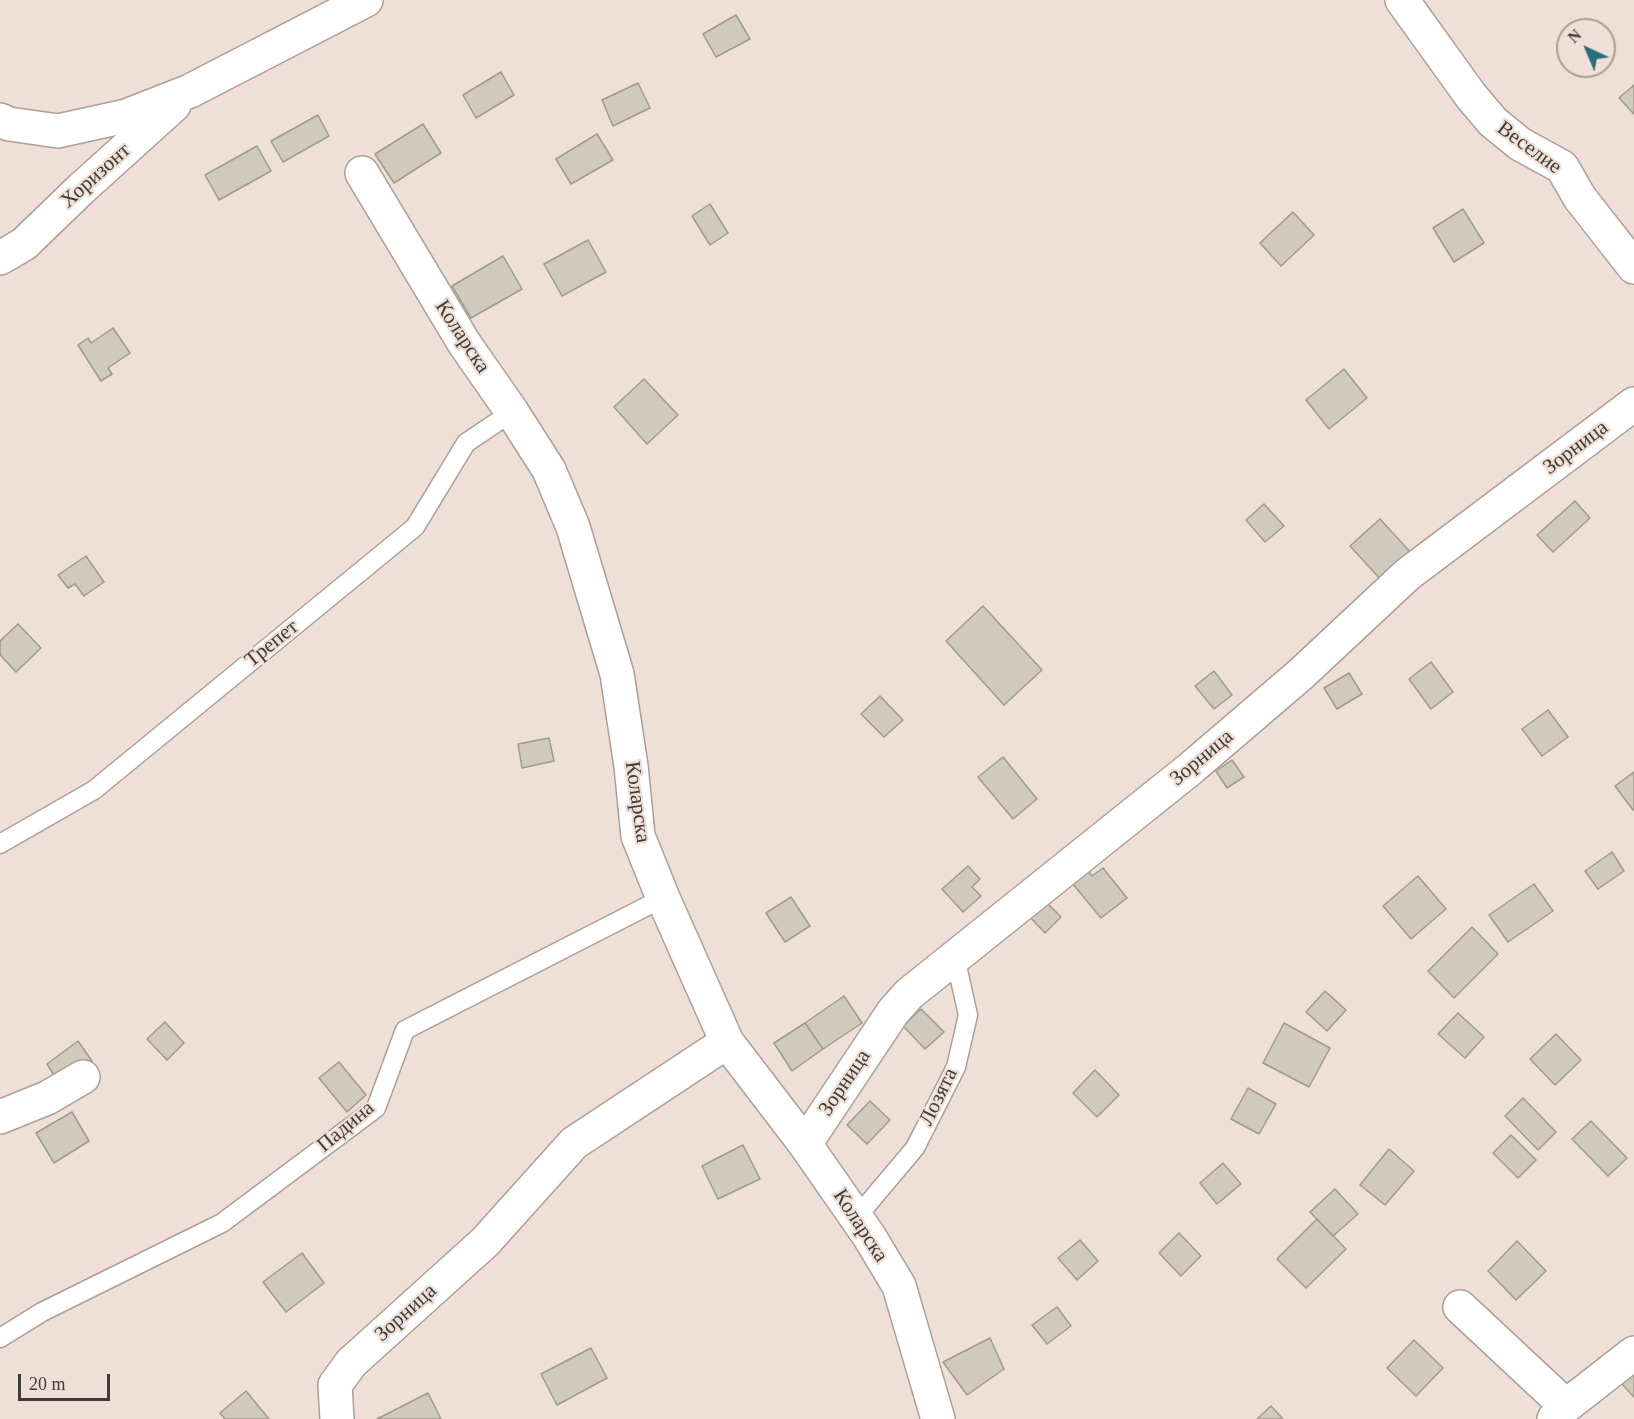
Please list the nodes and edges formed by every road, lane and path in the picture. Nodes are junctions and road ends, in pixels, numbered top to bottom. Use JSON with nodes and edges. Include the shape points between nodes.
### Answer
{"nodes":[{"id":1,"x":366,"y":0,"type":"edge"},
{"id":2,"x":1402,"y":0,"type":"edge"},
{"id":3,"x":190,"y":90,"type":"junction"},
{"id":4,"x":0,"y":120,"type":"edge"},
{"id":5,"x":362,"y":173,"type":"dead end"},
{"id":6,"x":0,"y":258,"type":"edge"},
{"id":7,"x":1634,"y":267,"type":"edge"},
{"id":8,"x":1634,"y":404,"type":"edge"},
{"id":9,"x":512,"y":412,"type":"junction"},
{"id":10,"x":0,"y":843,"type":"edge"},
{"id":11,"x":663,"y":898,"type":"junction"},
{"id":12,"x":955,"y":957,"type":"junction"},
{"id":13,"x":727,"y":1042,"type":"junction"},
{"id":14,"x":83,"y":1077,"type":"dead end"},
{"id":15,"x":0,"y":1117,"type":"edge"},
{"id":16,"x":805,"y":1144,"type":"junction"},
{"id":17,"x":856,"y":1218,"type":"junction"},
{"id":18,"x":1460,"y":1307,"type":"dead end"},
{"id":19,"x":0,"y":1338,"type":"edge"},
{"id":20,"x":1634,"y":1353,"type":"edge"},
{"id":21,"x":1560,"y":1413,"type":"edge"},
{"id":22,"x":337,"y":1419,"type":"edge"},
{"id":23,"x":938,"y":1419,"type":"edge"}],
"edges":[{"from":1,"to":3,"type":"street","name":"Хоризонт"},
{"from":2,"to":7,"type":"street","name":"Веселие","via":[[1493,122],[1520,144],[1562,167],[1580,198]]},
{"from":3,"to":4,"type":"street","name":"Хоризонт","via":[[126,116],[58,131]]},
{"from":3,"to":6,"type":"street","name":"Хоризонт","via":[[24,244]]},
{"from":5,"to":9,"type":"street","name":"Коларска","via":[[464,343]]},
{"from":8,"to":12,"type":"street","name":"Зорница","via":[[1408,574],[1301,674],[1190,769]]},
{"from":9,"to":10,"type":"lane","name":"Трепет","via":[[466,443],[415,527],[94,790]]},
{"from":9,"to":11,"type":"street","name":"Коларска","via":[[549,470],[573,527],[617,674],[638,836]]},
{"from":11,"to":13,"type":"street","name":"Коларска"},
{"from":11,"to":19,"type":"lane","name":"Падина","via":[[405,1030],[376,1108],[222,1223],[42,1312]]},
{"from":12,"to":16,"type":"street","name":"Зорница","via":[[893,1011]]},
{"from":12,"to":17,"type":"lane","name":"Лозята","via":[[968,1016],[956,1067],[915,1148]]},
{"from":13,"to":16,"type":"street","name":"Коларска"},
{"from":13,"to":22,"type":"street","name":"Зорница","via":[[574,1143],[485,1242],[351,1363],[335,1385]]},
{"from":14,"to":15,"type":"street","via":[[47,1098]]},
{"from":16,"to":17,"type":"street","name":"Коларска"},
{"from":17,"to":23,"type":"street","name":"Коларска","via":[[899,1286]]},
{"from":18,"to":21,"type":"street"},
{"from":20,"to":21,"type":"street"}]}
